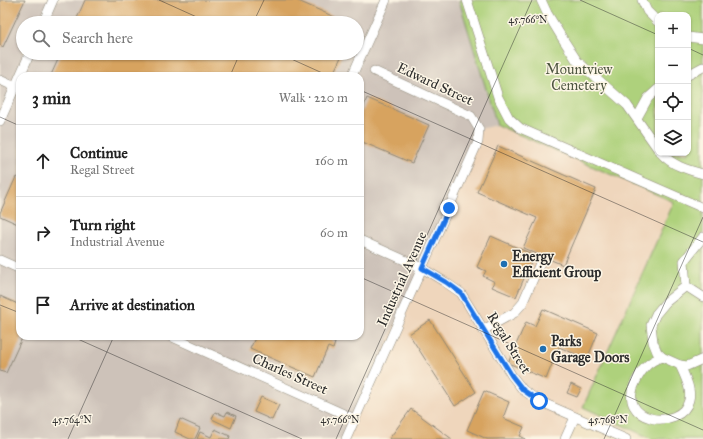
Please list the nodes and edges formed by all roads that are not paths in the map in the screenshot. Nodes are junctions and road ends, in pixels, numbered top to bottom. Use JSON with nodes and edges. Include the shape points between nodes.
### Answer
{"nodes":[{"id":1,"x":53,"y":0,"type":"edge"},
{"id":2,"x":386,"y":0,"type":"edge"},
{"id":3,"x":467,"y":0,"type":"edge"},
{"id":4,"x":541,"y":0,"type":"edge"},
{"id":5,"x":642,"y":0,"type":"edge"},
{"id":6,"x":46,"y":16,"type":"edge"},
{"id":7,"x":655,"y":19,"type":"edge"},
{"id":8,"x":691,"y":37,"type":"edge"},
{"id":9,"x":703,"y":39,"type":"edge"},
{"id":10,"x":364,"y":49,"type":"edge"},
{"id":11,"x":27,"y":60,"type":"edge"},
{"id":12,"x":359,"y":60,"type":"edge"},
{"id":13,"x":703,"y":67,"type":"edge"},
{"id":14,"x":23,"y":72,"type":"edge"},
{"id":15,"x":354,"y":72,"type":"edge"},
{"id":16,"x":374,"y":72,"type":"dead end"},
{"id":17,"x":691,"y":73,"type":"edge"},
{"id":18,"x":0,"y":80,"type":"edge"},
{"id":19,"x":16,"y":88,"type":"edge"},
{"id":20,"x":16,"y":90,"type":"edge"},
{"id":21,"x":655,"y":92,"type":"edge"},
{"id":22,"x":637,"y":118,"type":"junction"},
{"id":23,"x":0,"y":121,"type":"edge"},
{"id":24,"x":479,"y":129,"type":"joint"},
{"id":25,"x":655,"y":145,"type":"edge"},
{"id":26,"x":664,"y":156,"type":"edge"},
{"id":27,"x":703,"y":174,"type":"edge"},
{"id":28,"x":703,"y":208,"type":"edge"},
{"id":29,"x":703,"y":237,"type":"edge"},
{"id":30,"x":364,"y":242,"type":"edge"},
{"id":31,"x":0,"y":260,"type":"edge"},
{"id":32,"x":541,"y":261,"type":"dead end"},
{"id":33,"x":16,"y":267,"type":"edge"},
{"id":34,"x":422,"y":268,"type":"junction"},
{"id":35,"x":686,"y":286,"type":"junction"},
{"id":36,"x":703,"y":297,"type":"edge"},
{"id":37,"x":483,"y":330,"type":"junction"},
{"id":38,"x":179,"y":340,"type":"edge"},
{"id":39,"x":662,"y":357,"type":"junction"},
{"id":40,"x":703,"y":359,"type":"edge"},
{"id":41,"x":680,"y":365,"type":"junction"},
{"id":42,"x":575,"y":417,"type":"junction"},
{"id":43,"x":355,"y":419,"type":"junction"},
{"id":44,"x":622,"y":438,"type":"edge"},
{"id":45,"x":346,"y":439,"type":"edge"},
{"id":46,"x":565,"y":439,"type":"edge"}],
"edges":[{"from":1,"to":6,"type":"street"},
{"from":2,"to":10,"type":"street"},
{"from":3,"to":28,"type":"street","via":[[498,97],[509,118],[520,128]]},
{"from":4,"to":22,"type":"street","via":[[577,61],[627,105]]},
{"from":5,"to":7,"type":"street","via":[[647,11]]},
{"from":8,"to":9,"type":"street"},
{"from":11,"to":14,"type":"street"},
{"from":12,"to":15,"type":"street"},
{"from":13,"to":17,"type":"street"},
{"from":16,"to":24,"type":"street","name":"Edward Street","via":[[471,116]]},
{"from":18,"to":19,"type":"street"},
{"from":20,"to":23,"type":"street"},
{"from":21,"to":22,"type":"street","via":[[648,98]]},
{"from":22,"to":25,"type":"street"},
{"from":24,"to":34,"type":"street","name":"Industrial Avenue","via":[[478,142]]},
{"from":26,"to":27,"type":"street","via":[[688,170]]},
{"from":29,"to":35,"type":"street","via":[[684,261]]},
{"from":30,"to":34,"type":"street","name":"Regal Street"},
{"from":31,"to":33,"type":"street"},
{"from":32,"to":37,"type":"street","via":[[522,304],[514,313]]},
{"from":34,"to":37,"type":"street","name":"Regal Street","via":[[461,293]]},
{"from":34,"to":43,"type":"street","name":"Industrial Avenue"},
{"from":35,"to":36,"type":"street"},
{"from":35,"to":39,"type":"street","via":[[666,302],[651,325],[653,342]]},
{"from":37,"to":42,"type":"street","name":"Regal Street","via":[[523,390],[539,401]]},
{"from":38,"to":43,"type":"street","name":"Charles Street"},
{"from":39,"to":41,"type":"street"},
{"from":39,"to":41,"type":"street","via":[[652,360],[645,367],[631,390],[634,408],[651,419],[673,417],[682,412],[689,400],[689,389]]},
{"from":40,"to":41,"type":"street","via":[[687,366]]},
{"from":42,"to":44,"type":"street","name":"Regal Street"},
{"from":42,"to":46,"type":"street"},
{"from":43,"to":45,"type":"street","name":"Industrial Avenue"}]}
